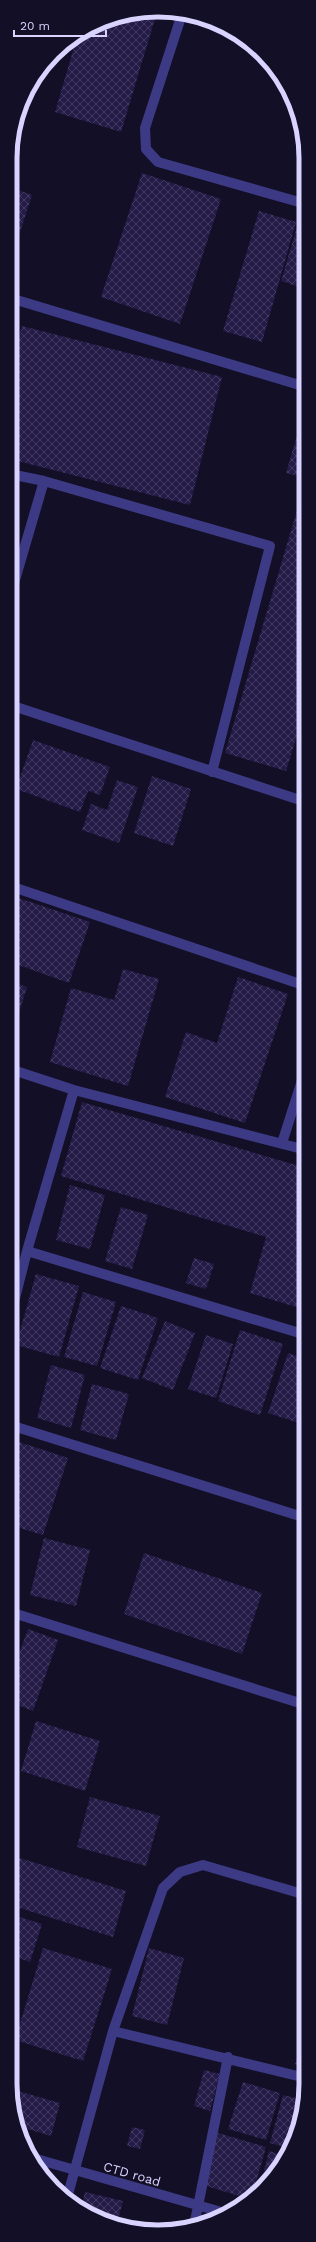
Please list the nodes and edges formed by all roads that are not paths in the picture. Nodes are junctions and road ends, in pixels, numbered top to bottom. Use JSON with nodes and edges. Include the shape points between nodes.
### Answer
{"nodes":[{"id":1,"x":180,"y":19,"type":"edge"},
{"id":2,"x":299,"y":202,"type":"edge"},
{"id":3,"x":17,"y":300,"type":"edge"},
{"id":4,"x":299,"y":385,"type":"edge"},
{"id":5,"x":17,"y":475,"type":"edge"},
{"id":6,"x":44,"y":481,"type":"junction"},
{"id":7,"x":17,"y":573,"type":"edge"},
{"id":8,"x":17,"y":707,"type":"edge"},
{"id":9,"x":212,"y":772,"type":"junction"},
{"id":10,"x":299,"y":800,"type":"edge"},
{"id":11,"x":17,"y":888,"type":"edge"},
{"id":12,"x":299,"y":984,"type":"edge"},
{"id":13,"x":17,"y":1071,"type":"edge"},
{"id":14,"x":74,"y":1090,"type":"junction"},
{"id":15,"x":299,"y":1090,"type":"edge"},
{"id":16,"x":282,"y":1143,"type":"junction"},
{"id":17,"x":299,"y":1148,"type":"edge"},
{"id":18,"x":27,"y":1251,"type":"junction"},
{"id":19,"x":17,"y":1290,"type":"edge"},
{"id":20,"x":299,"y":1333,"type":"edge"},
{"id":21,"x":17,"y":1427,"type":"edge"},
{"id":22,"x":299,"y":1516,"type":"edge"},
{"id":23,"x":17,"y":1614,"type":"edge"},
{"id":24,"x":299,"y":1703,"type":"edge"},
{"id":25,"x":299,"y":1893,"type":"edge"},
{"id":26,"x":112,"y":2031,"type":"junction"},
{"id":27,"x":228,"y":2057,"type":"junction"},
{"id":28,"x":299,"y":2076,"type":"edge"},
{"id":29,"x":40,"y":2160,"type":"edge"},
{"id":30,"x":74,"y":2171,"type":"junction"},
{"id":31,"x":68,"y":2193,"type":"edge"},
{"id":32,"x":198,"y":2206,"type":"junction"},
{"id":33,"x":218,"y":2211,"type":"edge"},
{"id":34,"x":195,"y":2220,"type":"edge"}],
"edges":[{"from":1,"to":2,"type":"street","via":[[145,128],[146,149],[158,162]]},
{"from":3,"to":4,"type":"street"},
{"from":5,"to":6,"type":"street"},
{"from":6,"to":7,"type":"street"},
{"from":6,"to":9,"type":"street","via":[[270,546]]},
{"from":8,"to":9,"type":"street"},
{"from":9,"to":10,"type":"street"},
{"from":11,"to":12,"type":"street"},
{"from":13,"to":14,"type":"street"},
{"from":14,"to":16,"type":"street"},
{"from":14,"to":18,"type":"street"},
{"from":15,"to":16,"type":"street"},
{"from":16,"to":17,"type":"street"},
{"from":18,"to":19,"type":"street"},
{"from":18,"to":20,"type":"street"},
{"from":21,"to":22,"type":"street"},
{"from":23,"to":24,"type":"street"},
{"from":25,"to":26,"type":"street","via":[[203,1865],[180,1872],[163,1888]]},
{"from":26,"to":27,"type":"street"},
{"from":26,"to":30,"type":"street"},
{"from":27,"to":28,"type":"street"},
{"from":27,"to":32,"type":"street"},
{"from":29,"to":30,"type":"street","name":"CTD road"},
{"from":30,"to":31,"type":"street"},
{"from":30,"to":32,"type":"street","name":"CTD road"},
{"from":32,"to":33,"type":"street","name":"CTD road"},
{"from":32,"to":34,"type":"street"}]}
